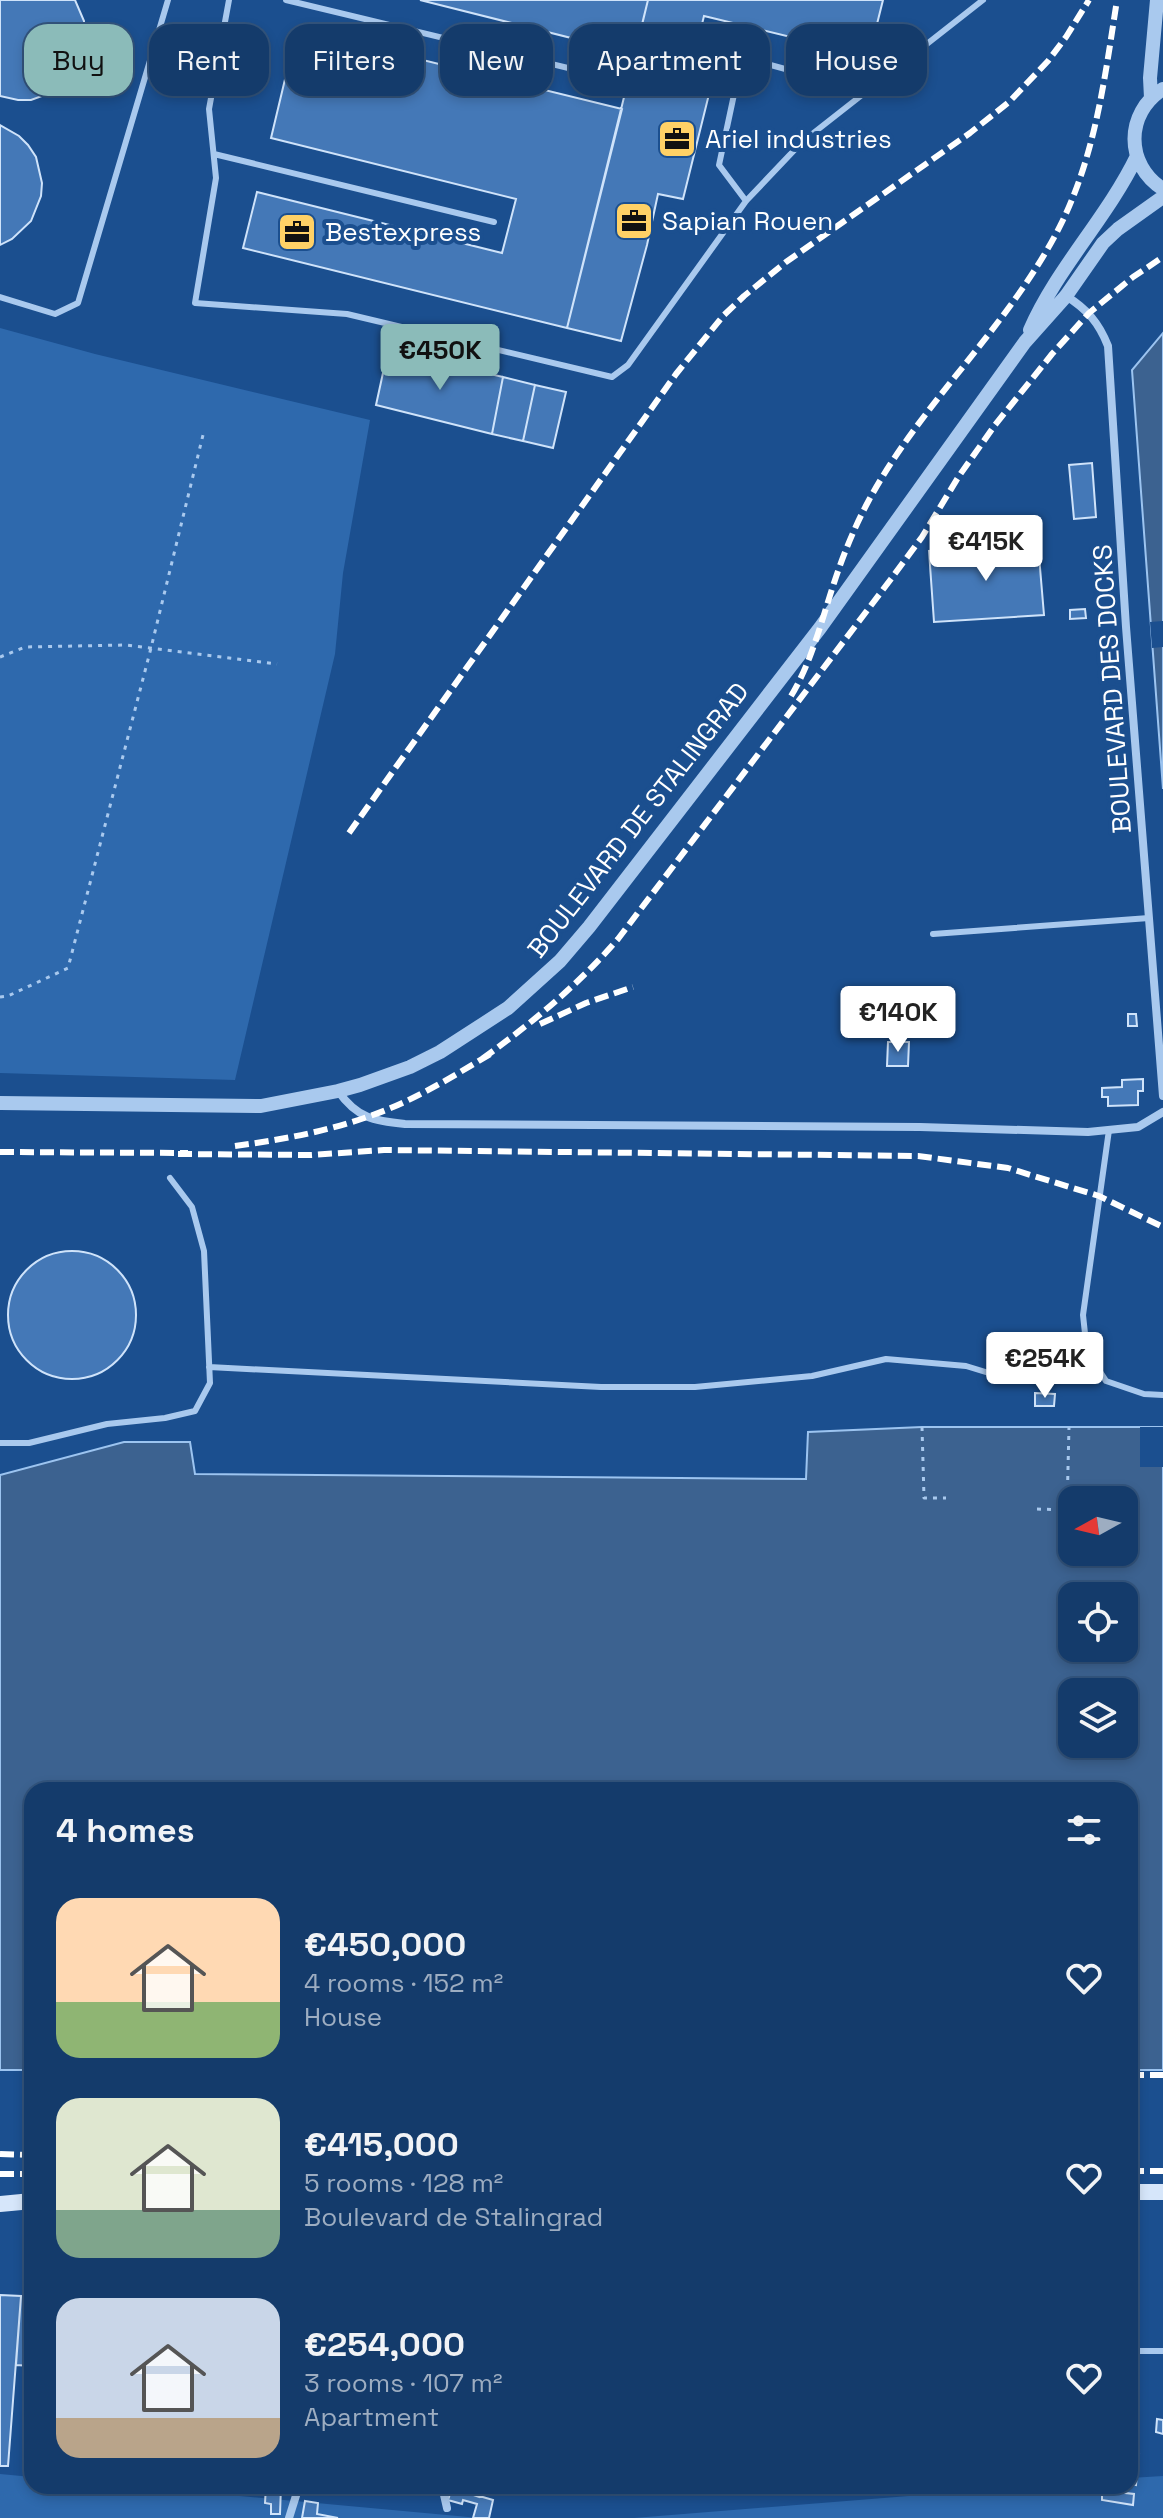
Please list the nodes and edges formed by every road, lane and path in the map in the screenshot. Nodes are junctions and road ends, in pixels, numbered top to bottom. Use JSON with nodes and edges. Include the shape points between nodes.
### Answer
{"nodes":[{"id":1,"x":168,"y":0,"type":"edge"},
{"id":2,"x":229,"y":0,"type":"edge"},
{"id":3,"x":286,"y":0,"type":"edge"},
{"id":4,"x":983,"y":0,"type":"edge"},
{"id":5,"x":1157,"y":0,"type":"edge"},
{"id":6,"x":569,"y":68,"type":"edge"},
{"id":7,"x":1157,"y":93,"type":"edge"},
{"id":8,"x":858,"y":98,"type":"junction"},
{"id":9,"x":214,"y":154,"type":"junction"},
{"id":10,"x":1137,"y":156,"type":"junction"},
{"id":11,"x":1163,"y":189,"type":"edge"},
{"id":12,"x":1163,"y":197,"type":"edge"},
{"id":13,"x":746,"y":201,"type":"junction"},
{"id":14,"x":494,"y":222,"type":"dead end"},
{"id":15,"x":1066,"y":296,"type":"junction"},
{"id":16,"x":0,"y":297,"type":"edge"},
{"id":17,"x":1025,"y":342,"type":"junction"},
{"id":18,"x":203,"y":435,"type":"dead end"},
{"id":19,"x":151,"y":648,"type":"junction"},
{"id":20,"x":0,"y":657,"type":"edge"},
{"id":21,"x":277,"y":664,"type":"dead end"},
{"id":22,"x":1149,"y":918,"type":"junction"},
{"id":23,"x":933,"y":934,"type":"dead end"},
{"id":24,"x":0,"y":997,"type":"edge"},
{"id":25,"x":338,"y":1091,"type":"junction"},
{"id":26,"x":1163,"y":1096,"type":"edge"},
{"id":27,"x":0,"y":1103,"type":"edge"},
{"id":28,"x":1163,"y":1112,"type":"edge"},
{"id":29,"x":1109,"y":1130,"type":"junction"},
{"id":30,"x":170,"y":1178,"type":"dead end"},
{"id":31,"x":209,"y":1367,"type":"junction"},
{"id":32,"x":1099,"y":1370,"type":"junction"},
{"id":33,"x":1163,"y":1395,"type":"edge"},
{"id":34,"x":922,"y":1427,"type":"dead end"},
{"id":35,"x":1069,"y":1427,"type":"dead end"},
{"id":36,"x":0,"y":1443,"type":"edge"},
{"id":37,"x":946,"y":1498,"type":"dead end"},
{"id":38,"x":1037,"y":1509,"type":"dead end"},
{"id":39,"x":1138,"y":2192,"type":"edge"},
{"id":40,"x":1163,"y":2192,"type":"edge"},
{"id":41,"x":24,"y":2202,"type":"edge"},
{"id":42,"x":0,"y":2204,"type":"edge"},
{"id":43,"x":1138,"y":2351,"type":"edge"},
{"id":44,"x":1163,"y":2351,"type":"edge"},
{"id":45,"x":296,"y":2494,"type":"edge"},
{"id":46,"x":444,"y":2494,"type":"edge"},
{"id":47,"x":447,"y":2508,"type":"dead end"},
{"id":48,"x":289,"y":2518,"type":"edge"}],
"edges":[{"from":1,"to":16,"type":"lane","via":[[78,303],[55,314]]},
{"from":2,"to":9,"type":"lane","via":[[209,109]]},
{"from":3,"to":6,"type":"lane"},
{"from":4,"to":8,"type":"lane"},
{"from":5,"to":7,"type":"street","via":[[1150,78]]},
{"from":7,"to":10,"type":"street","via":[[1139,115]]},
{"from":8,"to":13,"type":"lane","via":[[802,142]]},
{"from":8,"to":13,"type":"lane","via":[[847,86],[742,57],[719,165]]},
{"from":9,"to":13,"type":"lane","via":[[216,178],[195,303],[347,314],[612,377],[628,365]]},
{"from":9,"to":14,"type":"lane"},
{"from":10,"to":11,"type":"street","via":[[1149,178]]},
{"from":10,"to":17,"type":"street","name":"BOULEVARD DE STALINGRAD","via":[[1109,207],[1042,302]]},
{"from":12,"to":15,"type":"street","name":"BOULEVARD DE STALINGRAD","via":[[1103,243]]},
{"from":15,"to":17,"type":"street","name":"BOULEVARD DE STALINGRAD"},
{"from":15,"to":22,"type":"street","name":"BOULEVARD DES DOCKS","via":[[1100,326],[1108,346]]},
{"from":17,"to":25,"type":"street","name":"BOULEVARD DE STALINGRAD","via":[[820,628],[560,961],[508,1008],[440,1052]]},
{"from":18,"to":19,"type":"path"},
{"from":19,"to":20,"type":"path","via":[[25,647]]},
{"from":19,"to":21,"type":"path"},
{"from":19,"to":24,"type":"path","via":[[68,968]]},
{"from":22,"to":23,"type":"lane"},
{"from":22,"to":26,"type":"street","name":"BOULEVARD DES DOCKS"},
{"from":25,"to":27,"type":"street","name":"BOULEVARD DE STALINGRAD","via":[[261,1106]]},
{"from":25,"to":29,"type":"street","via":[[367,1117],[405,1124]]},
{"from":28,"to":29,"type":"street","via":[[1138,1127]]},
{"from":29,"to":32,"type":"lane","via":[[1083,1315],[1087,1352]]},
{"from":30,"to":31,"type":"lane","via":[[192,1207],[204,1251]]},
{"from":31,"to":32,"type":"lane","via":[[601,1387],[679,1387],[812,1376],[886,1359],[966,1366],[1015,1381]]},
{"from":31,"to":36,"type":"lane","via":[[210,1383],[195,1411],[29,1443]]},
{"from":32,"to":33,"type":"lane","via":[[1106,1381]]},
{"from":34,"to":37,"type":"path","via":[[924,1498]]},
{"from":35,"to":38,"type":"path","via":[[1067,1510]]},
{"from":39,"to":40,"type":"main road"},
{"from":41,"to":42,"type":"main road"},
{"from":43,"to":44,"type":"lane"},
{"from":45,"to":48,"type":"street"},
{"from":46,"to":47,"type":"street"}]}
